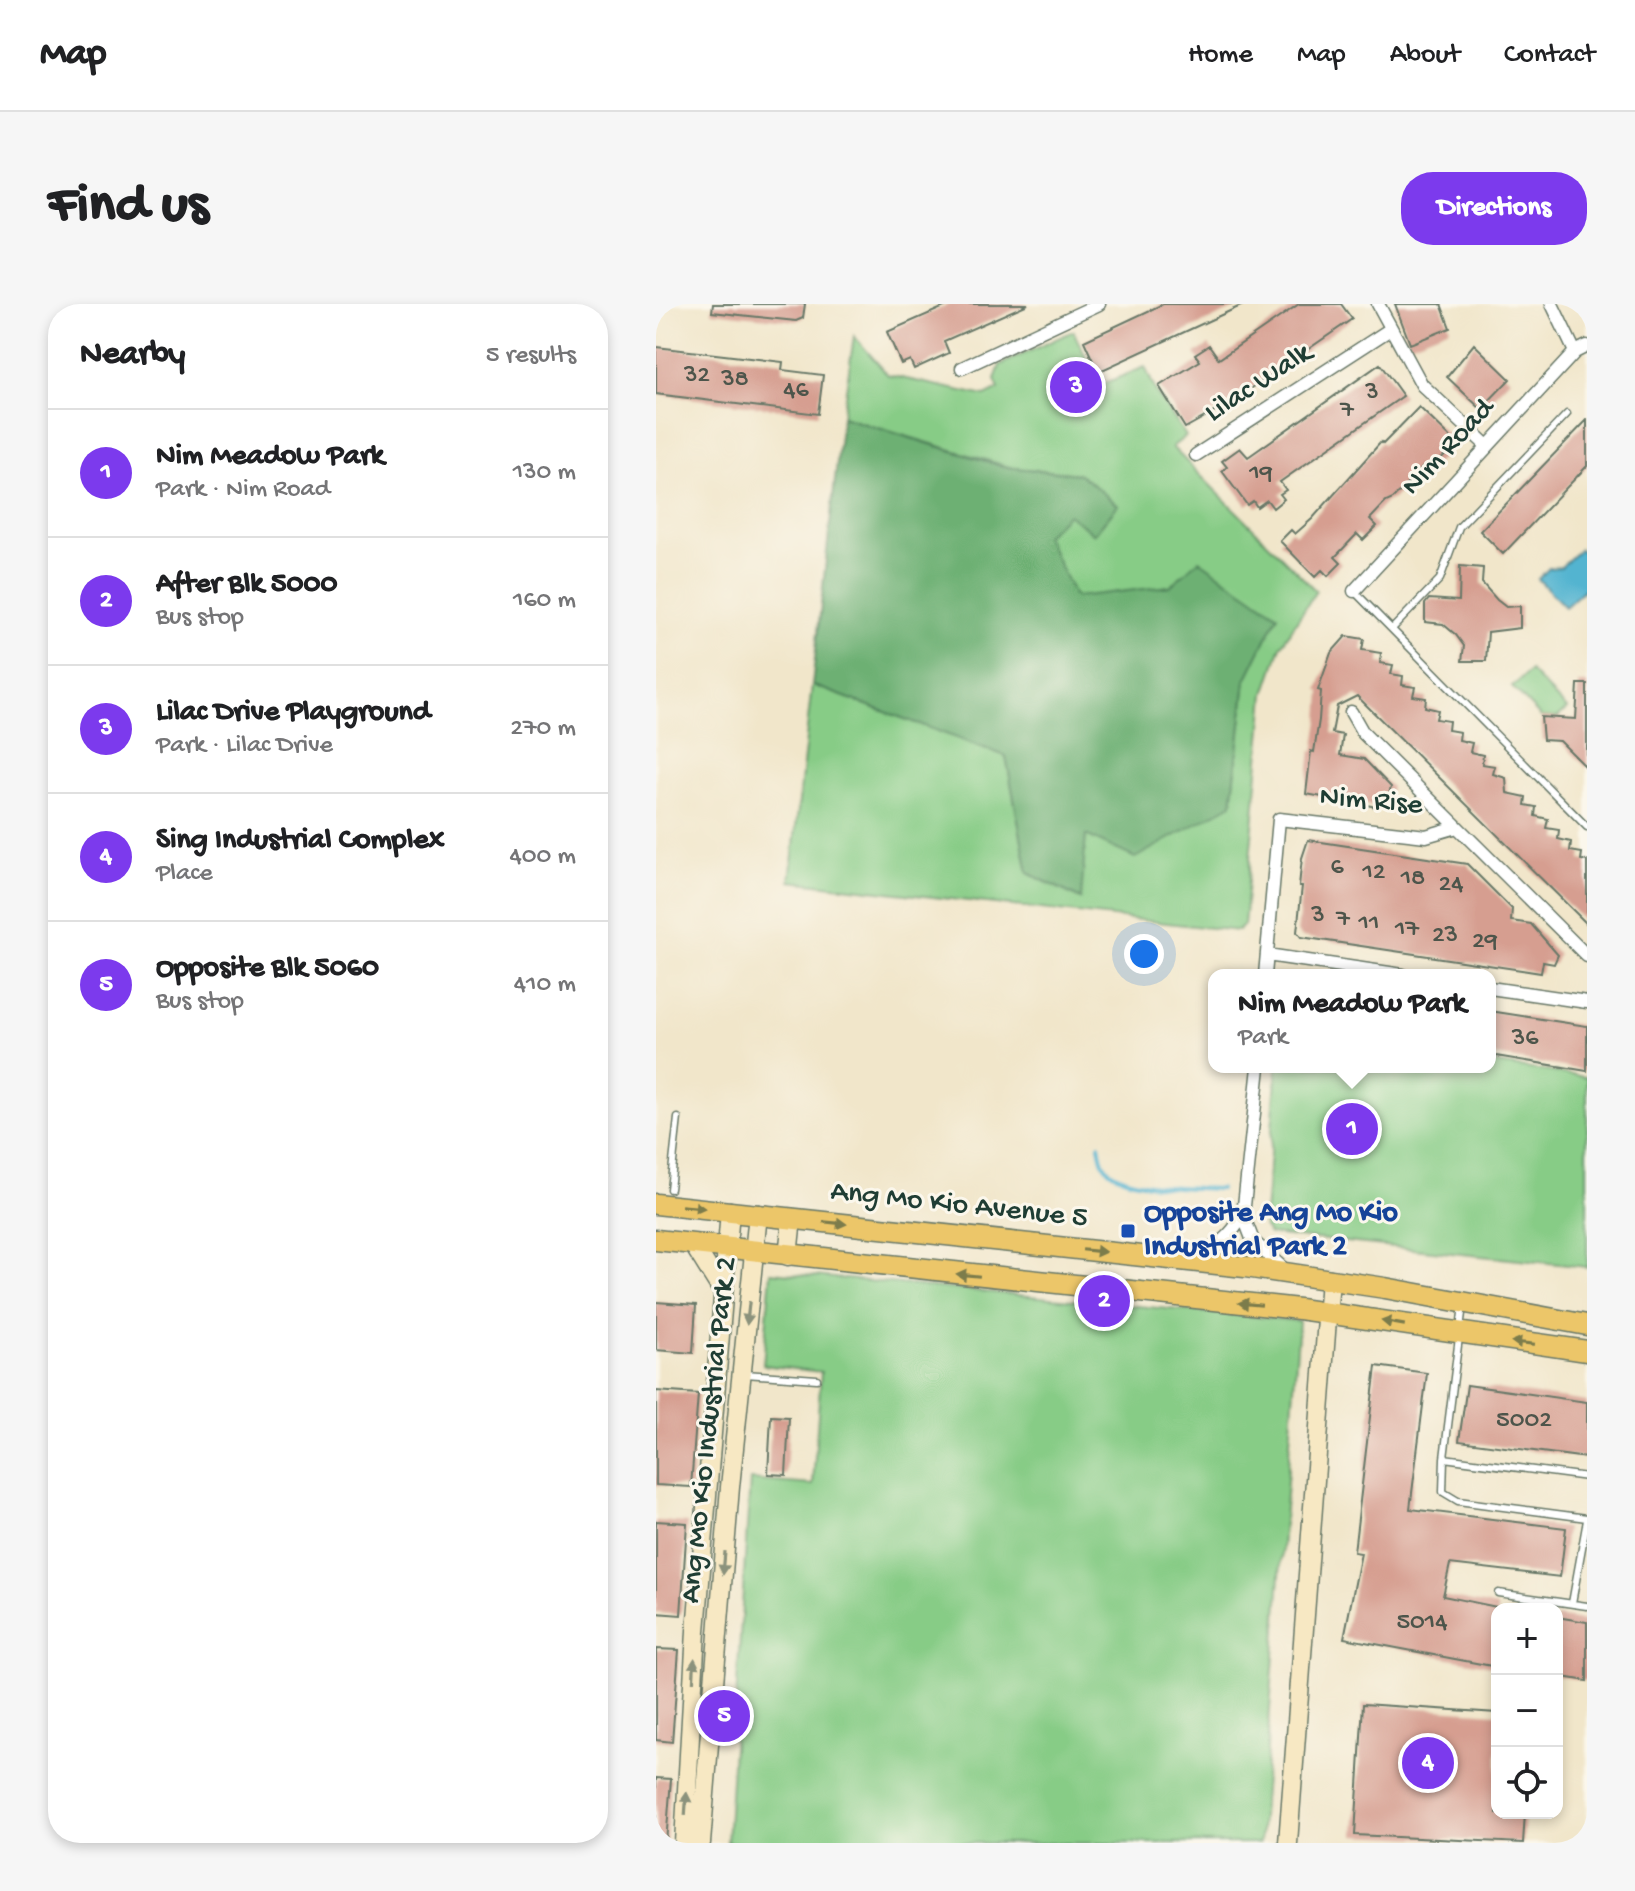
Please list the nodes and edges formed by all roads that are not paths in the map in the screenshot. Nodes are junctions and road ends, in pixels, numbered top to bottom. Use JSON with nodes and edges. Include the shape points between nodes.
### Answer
{"nodes":[{"id":1,"x":1099,"y":304,"type":"edge"},
{"id":2,"x":1378,"y":304,"type":"edge"},
{"id":3,"x":1552,"y":304,"type":"edge"},
{"id":4,"x":1389,"y":330,"type":"junction"},
{"id":5,"x":1581,"y":349,"type":"edge"},
{"id":6,"x":962,"y":368,"type":"dead end"},
{"id":7,"x":1567,"y":414,"type":"dead end"},
{"id":8,"x":1486,"y":445,"type":"junction"},
{"id":9,"x":1196,"y":455,"type":"dead end"},
{"id":10,"x":1354,"y":591,"type":"joint"},
{"id":11,"x":1392,"y":629,"type":"junction"},
{"id":12,"x":1351,"y":712,"type":"dead end"},
{"id":13,"x":1457,"y":827,"type":"junction"},
{"id":14,"x":1587,"y":827,"type":"edge"},
{"id":15,"x":1267,"y":955,"type":"junction"},
{"id":16,"x":1587,"y":956,"type":"edge"},
{"id":17,"x":1266,"y":969,"type":"edge"},
{"id":18,"x":1362,"y":969,"type":"edge"},
{"id":19,"x":1496,"y":989,"type":"edge"},
{"id":20,"x":1587,"y":1002,"type":"edge"},
{"id":21,"x":1258,"y":1073,"type":"edge"},
{"id":22,"x":678,"y":1118,"type":"dead end"},
{"id":23,"x":663,"y":1197,"type":"edge"},
{"id":24,"x":730,"y":1211,"type":"junction"},
{"id":25,"x":758,"y":1214,"type":"junction"},
{"id":26,"x":1243,"y":1215,"type":"junction"},
{"id":27,"x":792,"y":1218,"type":"junction"},
{"id":28,"x":656,"y":1240,"type":"edge"},
{"id":29,"x":693,"y":1244,"type":"junction"},
{"id":30,"x":727,"y":1249,"type":"junction"},
{"id":31,"x":755,"y":1252,"type":"junction"},
{"id":32,"x":788,"y":1256,"type":"junction"},
{"id":33,"x":1187,"y":1261,"type":"junction"},
{"id":34,"x":1289,"y":1274,"type":"junction"},
{"id":35,"x":1330,"y":1279,"type":"junction"},
{"id":36,"x":723,"y":1292,"type":"junction"},
{"id":37,"x":1463,"y":1304,"type":"junction"},
{"id":38,"x":1327,"y":1313,"type":"junction"},
{"id":39,"x":1587,"y":1325,"type":"edge"},
{"id":40,"x":1459,"y":1334,"type":"junction"},
{"id":41,"x":1587,"y":1351,"type":"edge"},
{"id":42,"x":741,"y":1374,"type":"junction"},
{"id":43,"x":817,"y":1379,"type":"dead end"},
{"id":44,"x":1444,"y":1458,"type":"junction"},
{"id":45,"x":1587,"y":1477,"type":"edge"},
{"id":46,"x":1587,"y":1519,"type":"edge"},
{"id":47,"x":1498,"y":1593,"type":"dead end"},
{"id":48,"x":1572,"y":1603,"type":"junction"},
{"id":49,"x":1587,"y":1606,"type":"edge"},
{"id":50,"x":684,"y":1843,"type":"edge"},
{"id":51,"x":701,"y":1843,"type":"edge"},
{"id":52,"x":1288,"y":1843,"type":"edge"}],
"edges":[{"from":1,"to":6,"type":"street"},
{"from":2,"to":4,"type":"street"},
{"from":3,"to":5,"type":"street"},
{"from":4,"to":8,"type":"street","via":[[1422,385]]},
{"from":4,"to":9,"type":"street","name":"Lilac Walk"},
{"from":5,"to":8,"type":"street","name":"Nim Road"},
{"from":7,"to":11,"type":"lane","via":[[1459,527],[1440,579]]},
{"from":8,"to":10,"type":"street","name":"Nim Road"},
{"from":10,"to":11,"type":"lane"},
{"from":11,"to":14,"type":"lane"},
{"from":12,"to":13,"type":"street","name":"Nim Rise","via":[[1363,733]]},
{"from":13,"to":15,"type":"street","name":"Nim Rise","via":[[1426,836],[1279,819]]},
{"from":13,"to":16,"type":"street","name":"Nim Rise"},
{"from":15,"to":17,"type":"street"},
{"from":15,"to":18,"type":"street"},
{"from":19,"to":20,"type":"street"},
{"from":21,"to":26,"type":"street"},
{"from":22,"to":23,"type":"lane"},
{"from":23,"to":24,"type":"main road","name":"Ang Mo Kio Avenue 5","one_way":true},
{"from":24,"to":25,"type":"main road","name":"Ang Mo Kio Avenue 5"},
{"from":24,"to":30,"type":"street","name":"Ang Mo Kio Industrial Park 2"},
{"from":25,"to":27,"type":"main road","name":"Ang Mo Kio Avenue 5"},
{"from":25,"to":31,"type":"street","name":"Ang Mo Kio Industrial Park 2"},
{"from":26,"to":33,"type":"street","via":[[1216,1248]]},
{"from":26,"to":34,"type":"street","via":[[1253,1241]]},
{"from":27,"to":32,"type":"street"},
{"from":27,"to":33,"type":"main road","name":"Ang Mo Kio Avenue 5","one_way":true},
{"from":28,"to":29,"type":"main road"},
{"from":29,"to":30,"type":"main road"},
{"from":29,"to":36,"type":"street"},
{"from":30,"to":31,"type":"main road"},
{"from":30,"to":36,"type":"street","name":"Ang Mo Kio Industrial Park 2"},
{"from":31,"to":32,"type":"main road"},
{"from":31,"to":42,"type":"street","name":"Ang Mo Kio Industrial Park 2","one_way":true},
{"from":38,"to":32,"type":"main road","one_way":true},
{"from":33,"to":34,"type":"main road","name":"Ang Mo Kio Avenue 5"},
{"from":34,"to":35,"type":"main road","name":"Ang Mo Kio Avenue 5"},
{"from":35,"to":37,"type":"main road","name":"Ang Mo Kio Avenue 5"},
{"from":35,"to":38,"type":"street"},
{"from":50,"to":36,"type":"street","name":"Ang Mo Kio Industrial Park 2","one_way":true},
{"from":37,"to":39,"type":"main road","name":"Ang Mo Kio Avenue 5"},
{"from":37,"to":40,"type":"lane"},
{"from":40,"to":38,"type":"main road","one_way":true},
{"from":38,"to":52,"type":"street"},
{"from":41,"to":40,"type":"main road","one_way":true},
{"from":40,"to":44,"type":"lane"},
{"from":42,"to":43,"type":"lane"},
{"from":42,"to":51,"type":"street","name":"Ang Mo Kio Industrial Park 2","one_way":true},
{"from":44,"to":45,"type":"lane"},
{"from":44,"to":46,"type":"lane","via":[[1443,1492],[1451,1499]]},
{"from":46,"to":48,"type":"lane"},
{"from":47,"to":48,"type":"lane"},
{"from":48,"to":49,"type":"lane"}]}
